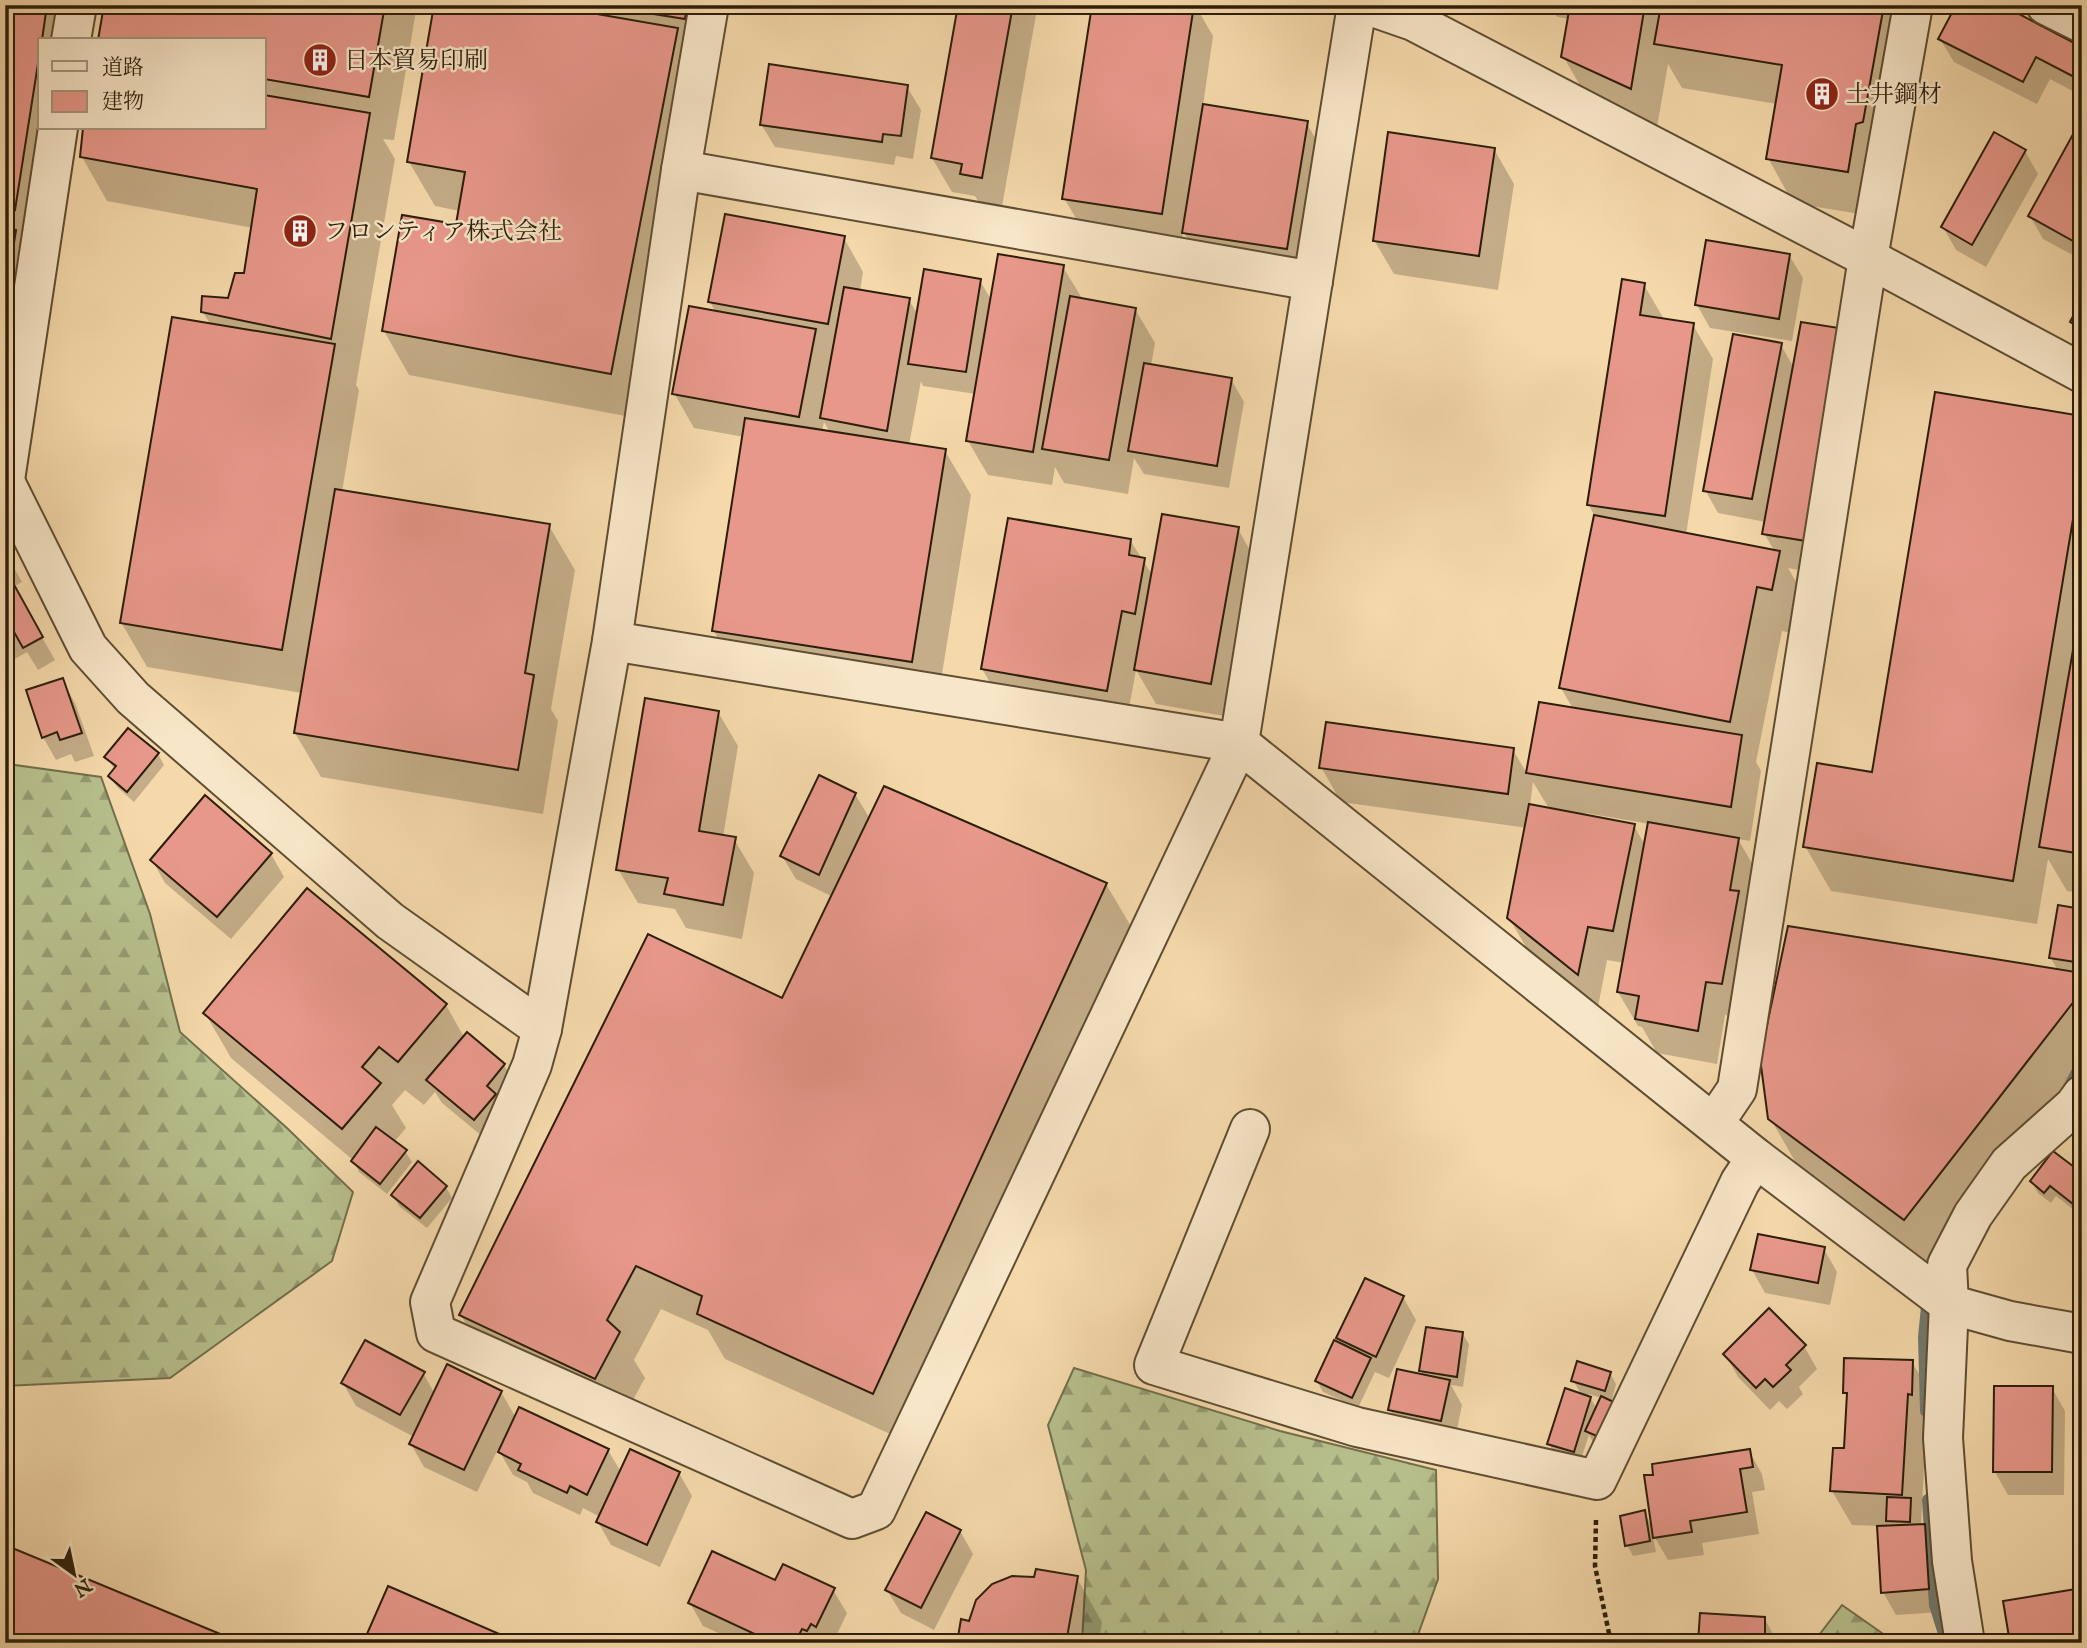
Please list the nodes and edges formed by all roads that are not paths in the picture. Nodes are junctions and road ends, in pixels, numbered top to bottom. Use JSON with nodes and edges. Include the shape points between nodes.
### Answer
{"nodes":[{"id":1,"x":76,"y":5,"type":"edge"},
{"id":2,"x":709,"y":5,"type":"edge"},
{"id":3,"x":1357,"y":5,"type":"edge"},
{"id":4,"x":1367,"y":5,"type":"edge"},
{"id":5,"x":1913,"y":5,"type":"edge"},
{"id":6,"x":2046,"y":5,"type":"edge"},
{"id":7,"x":2082,"y":23,"type":"edge"},
{"id":8,"x":71,"y":38,"type":"edge"},
{"id":9,"x":58,"y":130,"type":"edge"},
{"id":10,"x":681,"y":170,"type":"junction"},
{"id":11,"x":1868,"y":258,"type":"junction"},
{"id":12,"x":1313,"y":281,"type":"junction"},
{"id":13,"x":2082,"y":373,"type":"edge"},
{"id":14,"x":5,"y":481,"type":"edge"},
{"id":15,"x":612,"y":641,"type":"junction"},
{"id":16,"x":1239,"y":743,"type":"junction"},
{"id":17,"x":542,"y":1029,"type":"junction"},
{"id":18,"x":2082,"y":1095,"type":"edge"},
{"id":19,"x":1714,"y":1123,"type":"junction"},
{"id":20,"x":1250,"y":1129,"type":"dead end"},
{"id":21,"x":1756,"y":1158,"type":"junction"},
{"id":22,"x":1949,"y":1304,"type":"junction"},
{"id":23,"x":2082,"y":1335,"type":"edge"},
{"id":24,"x":1965,"y":1643,"type":"edge"}],
"edges":[{"from":1,"to":8,"type":"street"},
{"from":2,"to":10,"type":"street"},
{"from":3,"to":12,"type":"street"},
{"from":4,"to":11,"type":"street","via":[[1413,21]]},
{"from":5,"to":11,"type":"street"},
{"from":6,"to":7,"type":"street"},
{"from":9,"to":14,"type":"street"},
{"from":10,"to":12,"type":"street"},
{"from":10,"to":15,"type":"street"},
{"from":11,"to":13,"type":"street"},
{"from":11,"to":19,"type":"street","via":[[1737,1089]]},
{"from":12,"to":16,"type":"street"},
{"from":14,"to":17,"type":"street","via":[[88,648],[133,698],[390,920]]},
{"from":15,"to":16,"type":"street"},
{"from":15,"to":17,"type":"street"},
{"from":16,"to":17,"type":"street","via":[[876,1510],[852,1519],[436,1333],[430,1302],[532,1065]]},
{"from":16,"to":19,"type":"street"},
{"from":18,"to":22,"type":"street","via":[[2009,1164],[1973,1215],[1947,1265]]},
{"from":19,"to":21,"type":"street"},
{"from":20,"to":21,"type":"street","via":[[1154,1364],[1357,1427],[1597,1480],[1740,1182]]},
{"from":21,"to":22,"type":"street"},
{"from":22,"to":23,"type":"street"},
{"from":22,"to":24,"type":"street","via":[[1942,1438],[1952,1561]]}]}
